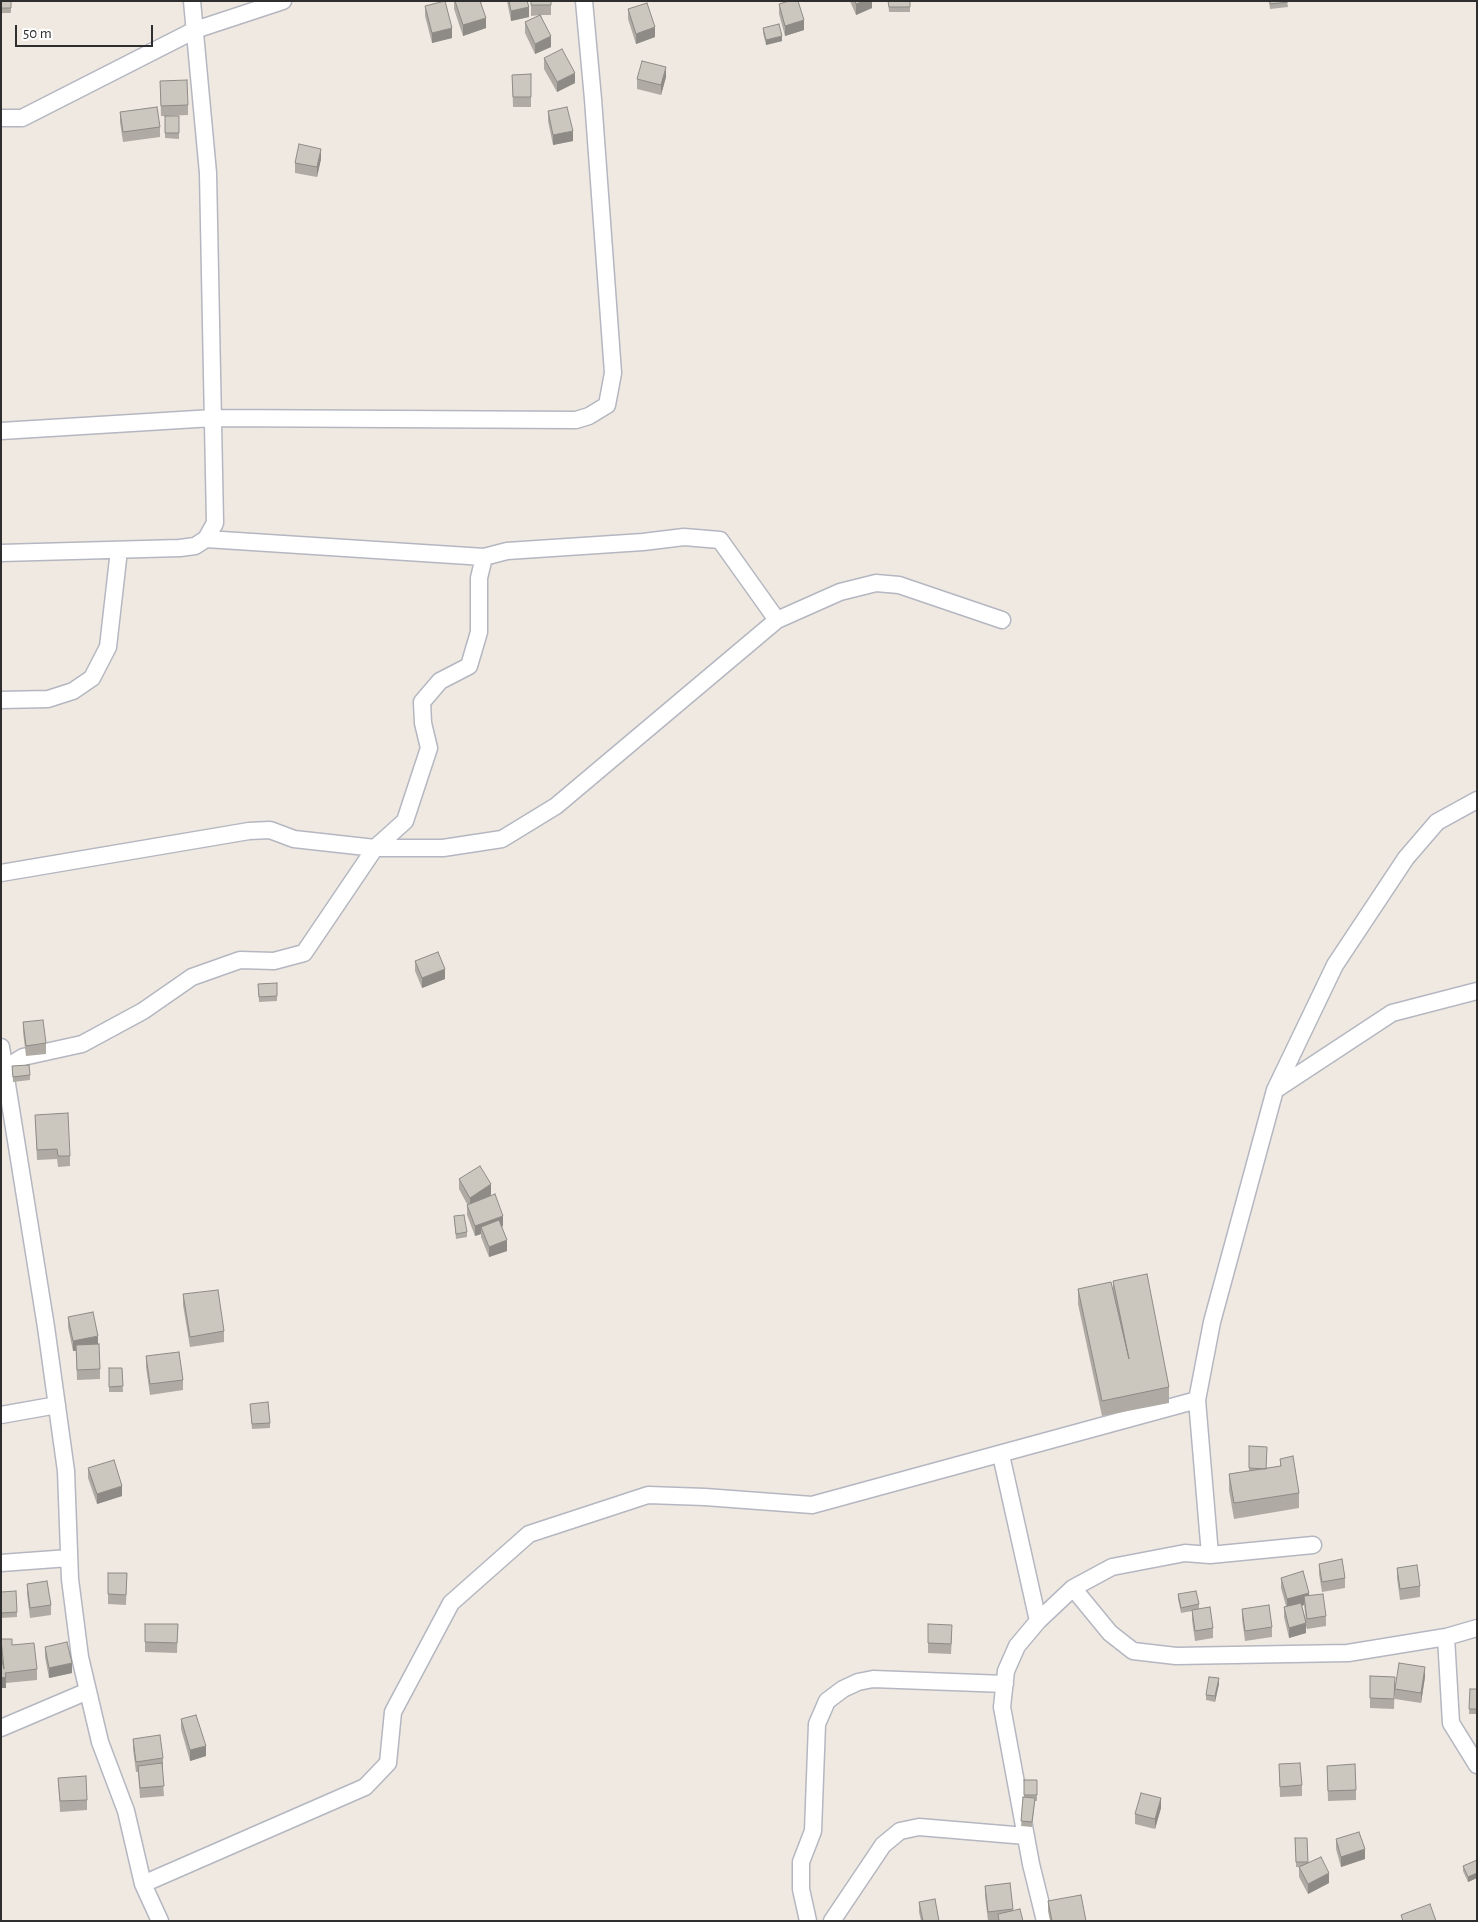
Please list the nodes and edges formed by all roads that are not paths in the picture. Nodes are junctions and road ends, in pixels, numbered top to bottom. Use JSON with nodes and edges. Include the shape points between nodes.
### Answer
{"nodes":[{"id":1,"x":192,"y":1,"type":"edge"},
{"id":2,"x":283,"y":1,"type":"edge"},
{"id":3,"x":584,"y":1,"type":"edge"},
{"id":4,"x":195,"y":30,"type":"junction"},
{"id":5,"x":1,"y":118,"type":"edge"},
{"id":6,"x":213,"y":418,"type":"junction"},
{"id":7,"x":1,"y":432,"type":"edge"},
{"id":8,"x":206,"y":539,"type":"junction"},
{"id":9,"x":119,"y":550,"type":"junction"},
{"id":10,"x":1,"y":553,"type":"edge"},
{"id":11,"x":484,"y":557,"type":"junction"},
{"id":12,"x":777,"y":620,"type":"junction"},
{"id":13,"x":1002,"y":620,"type":"dead end"},
{"id":14,"x":1,"y":700,"type":"edge"},
{"id":15,"x":1477,"y":800,"type":"edge"},
{"id":16,"x":375,"y":848,"type":"junction"},
{"id":17,"x":1,"y":873,"type":"edge"},
{"id":18,"x":1477,"y":991,"type":"edge"},
{"id":19,"x":1,"y":1048,"type":"edge"},
{"id":20,"x":4,"y":1083,"type":"edge"},
{"id":21,"x":1275,"y":1090,"type":"junction"},
{"id":22,"x":1197,"y":1400,"type":"junction"},
{"id":23,"x":57,"y":1405,"type":"junction"},
{"id":24,"x":1,"y":1415,"type":"edge"},
{"id":25,"x":1001,"y":1455,"type":"junction"},
{"id":26,"x":1313,"y":1545,"type":"dead end"},
{"id":27,"x":1210,"y":1555,"type":"junction"},
{"id":28,"x":70,"y":1558,"type":"junction"},
{"id":29,"x":1,"y":1562,"type":"edge"},
{"id":30,"x":1073,"y":1588,"type":"junction"},
{"id":31,"x":1038,"y":1621,"type":"junction"},
{"id":32,"x":1477,"y":1628,"type":"edge"},
{"id":33,"x":1446,"y":1636,"type":"junction"},
{"id":34,"x":1005,"y":1684,"type":"junction"},
{"id":35,"x":88,"y":1691,"type":"junction"},
{"id":36,"x":1,"y":1728,"type":"edge"},
{"id":37,"x":1477,"y":1765,"type":"edge"},
{"id":38,"x":1026,"y":1836,"type":"junction"},
{"id":39,"x":143,"y":1884,"type":"junction"},
{"id":40,"x":160,"y":1921,"type":"edge"},
{"id":41,"x":808,"y":1921,"type":"edge"},
{"id":42,"x":832,"y":1921,"type":"edge"},
{"id":43,"x":1045,"y":1921,"type":"edge"}],
"edges":[{"from":1,"to":4,"type":"street"},
{"from":2,"to":4,"type":"street"},
{"from":3,"to":6,"type":"street","via":[[613,373],[607,405],[576,420]]},
{"from":4,"to":5,"type":"street","via":[[22,118]]},
{"from":4,"to":6,"type":"street","via":[[208,173]]},
{"from":6,"to":7,"type":"street"},
{"from":6,"to":8,"type":"street","via":[[215,523]]},
{"from":8,"to":9,"type":"street","via":[[195,546],[180,548]]},
{"from":8,"to":11,"type":"street"},
{"from":9,"to":10,"type":"street"},
{"from":9,"to":14,"type":"street","via":[[108,647],[92,678],[73,691],[48,699]]},
{"from":11,"to":12,"type":"street","via":[[507,551],[684,537],[720,540]]},
{"from":11,"to":16,"type":"street","via":[[479,578],[479,632],[469,666],[440,681],[422,702],[429,748],[405,821]]},
{"from":12,"to":13,"type":"street","via":[[840,592],[876,583],[899,585]]},
{"from":12,"to":16,"type":"street","via":[[556,806],[502,839],[443,848]]},
{"from":15,"to":21,"type":"street","via":[[1437,822],[1406,858],[1335,965]]},
{"from":16,"to":17,"type":"street","via":[[294,839],[270,830],[249,831]]},
{"from":16,"to":20,"type":"street","via":[[304,953],[274,961],[240,960],[192,978],[143,1011],[82,1044],[23,1057]]},
{"from":18,"to":21,"type":"street","via":[[1392,1013]]},
{"from":19,"to":20,"type":"street"},
{"from":20,"to":23,"type":"street"},
{"from":21,"to":22,"type":"street","via":[[1212,1322]]},
{"from":22,"to":25,"type":"street"},
{"from":22,"to":27,"type":"street"},
{"from":23,"to":24,"type":"street"},
{"from":23,"to":28,"type":"street","via":[[66,1471]]},
{"from":25,"to":31,"type":"street"},
{"from":25,"to":39,"type":"street","via":[[812,1505],[648,1495],[529,1534],[451,1603],[393,1712],[388,1763],[365,1787]]},
{"from":26,"to":27,"type":"street"},
{"from":27,"to":30,"type":"street","via":[[1185,1552],[1112,1567]]},
{"from":28,"to":29,"type":"street"},
{"from":28,"to":35,"type":"street","via":[[80,1657]]},
{"from":30,"to":31,"type":"street"},
{"from":30,"to":33,"type":"street","via":[[1110,1632],[1133,1651],[1176,1656],[1348,1653]]},
{"from":31,"to":34,"type":"street","via":[[1017,1646],[1006,1671]]},
{"from":32,"to":33,"type":"street"},
{"from":33,"to":37,"type":"street","via":[[1451,1723]]},
{"from":34,"to":38,"type":"street","via":[[1002,1707]]},
{"from":34,"to":41,"type":"street","via":[[873,1679],[843,1689],[827,1701],[817,1724],[813,1831],[800,1862],[800,1889]]},
{"from":35,"to":36,"type":"street"},
{"from":35,"to":39,"type":"street","via":[[100,1742],[126,1811]]},
{"from":38,"to":42,"type":"street","via":[[919,1827],[900,1831],[883,1845]]},
{"from":38,"to":43,"type":"street"},
{"from":39,"to":40,"type":"street"}]}
